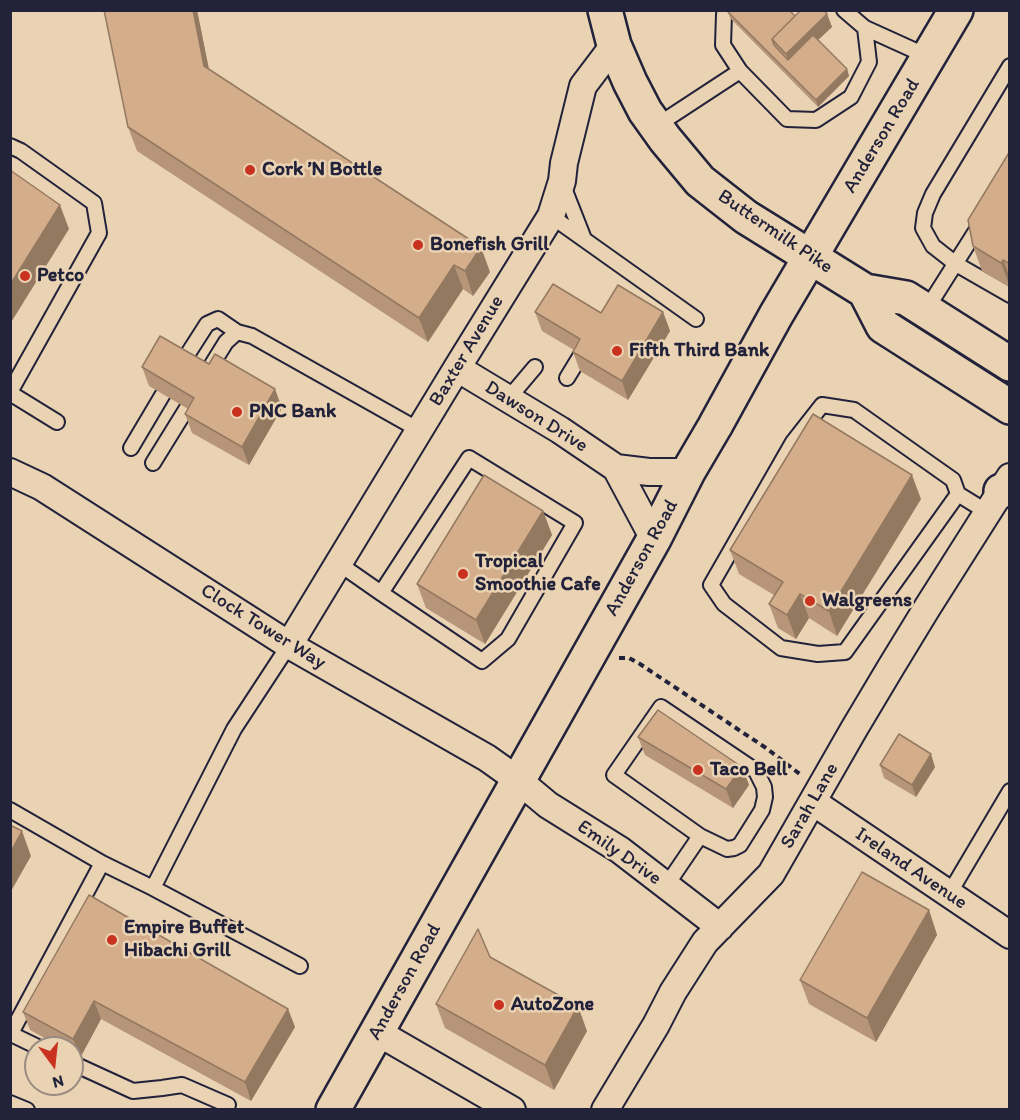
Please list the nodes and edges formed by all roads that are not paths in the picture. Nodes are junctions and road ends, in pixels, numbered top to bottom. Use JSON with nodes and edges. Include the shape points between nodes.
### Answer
{"nodes":[{"id":1,"x":605,"y":10,"type":"edge"},
{"id":2,"x":728,"y":10,"type":"edge"},
{"id":3,"x":844,"y":10,"type":"edge"},
{"id":4,"x":956,"y":10,"type":"edge"},
{"id":5,"x":865,"y":28,"type":"junction"},
{"id":6,"x":614,"y":45,"type":"junction"},
{"id":7,"x":929,"y":57,"type":"junction"},
{"id":8,"x":1010,"y":66,"type":"edge"},
{"id":9,"x":740,"y":71,"type":"junction"},
{"id":10,"x":656,"y":126,"type":"junction"},
{"id":11,"x":10,"y":146,"type":"edge"},
{"id":12,"x":561,"y":181,"type":"junction"},
{"id":13,"x":551,"y":216,"type":"junction"},
{"id":14,"x":986,"y":216,"type":"edge"},
{"id":15,"x":584,"y":239,"type":"junction"},
{"id":16,"x":811,"y":257,"type":"junction"},
{"id":17,"x":956,"y":264,"type":"junction"},
{"id":18,"x":865,"y":291,"type":"junction"},
{"id":19,"x":1010,"y":296,"type":"edge"},
{"id":20,"x":926,"y":311,"type":"junction"},
{"id":21,"x":696,"y":319,"type":"dead end"},
{"id":22,"x":237,"y":332,"type":"junction"},
{"id":23,"x":581,"y":355,"type":"edge"},
{"id":24,"x":1009,"y":362,"type":"edge"},
{"id":25,"x":182,"y":363,"type":"edge"},
{"id":26,"x":535,"y":367,"type":"dead end"},
{"id":27,"x":456,"y":368,"type":"junction"},
{"id":28,"x":205,"y":376,"type":"edge"},
{"id":29,"x":567,"y":378,"type":"dead end"},
{"id":30,"x":10,"y":392,"type":"edge"},
{"id":31,"x":163,"y":394,"type":"edge"},
{"id":32,"x":508,"y":399,"type":"junction"},
{"id":33,"x":1010,"y":407,"type":"edge"},
{"id":34,"x":187,"y":408,"type":"edge"},
{"id":35,"x":57,"y":422,"type":"dead end"},
{"id":36,"x":419,"y":430,"type":"junction"},
{"id":37,"x":131,"y":448,"type":"dead end"},
{"id":38,"x":153,"y":463,"type":"dead end"},
{"id":39,"x":616,"y":468,"type":"junction"},
{"id":40,"x":10,"y":472,"type":"edge"},
{"id":41,"x":688,"y":472,"type":"junction"},
{"id":42,"x":1002,"y":492,"type":"edge"},
{"id":43,"x":958,"y":494,"type":"junction"},
{"id":44,"x":654,"y":539,"type":"junction"},
{"id":45,"x":338,"y":563,"type":"junction"},
{"id":46,"x":381,"y":593,"type":"junction"},
{"id":47,"x":289,"y":645,"type":"junction"},
{"id":48,"x":518,"y":780,"type":"junction"},
{"id":49,"x":1010,"y":791,"type":"edge"},
{"id":50,"x":813,"y":802,"type":"junction"},
{"id":51,"x":10,"y":810,"type":"edge"},
{"id":52,"x":1005,"y":810,"type":"edge"},
{"id":53,"x":700,"y":836,"type":"junction"},
{"id":54,"x":102,"y":863,"type":"junction"},
{"id":55,"x":666,"y":886,"type":"junction"},
{"id":56,"x":153,"y":888,"type":"junction"},
{"id":57,"x":949,"y":894,"type":"junction"},
{"id":58,"x":720,"y":927,"type":"junction"},
{"id":59,"x":1010,"y":935,"type":"edge"},
{"id":60,"x":300,"y":966,"type":"dead end"},
{"id":61,"x":377,"y":1032,"type":"junction"},
{"id":62,"x":11,"y":1035,"type":"edge"},
{"id":63,"x":84,"y":1069,"type":"edge"},
{"id":64,"x":478,"y":1100,"type":"edge"},
{"id":65,"x":10,"y":1102,"type":"edge"},
{"id":66,"x":228,"y":1105,"type":"dead end"},
{"id":67,"x":27,"y":1110,"type":"edge"},
{"id":68,"x":333,"y":1110,"type":"edge"},
{"id":69,"x":512,"y":1110,"type":"edge"},
{"id":70,"x":605,"y":1110,"type":"edge"}],
"edges":[{"from":1,"to":6,"type":"main road","name":"Buttermilk Pike"},
{"from":2,"to":9,"type":"lane","via":[[724,14],[723,45]]},
{"from":3,"to":5,"type":"lane"},
{"from":4,"to":7,"type":"main road","name":"Anderson Road"},
{"from":5,"to":7,"type":"lane"},
{"from":5,"to":9,"type":"lane","via":[[869,62],[851,97],[816,120],[787,119]]},
{"from":6,"to":10,"type":"main road","name":"Buttermilk Pike"},
{"from":6,"to":12,"type":"street","name":"Baxter Avenue","via":[[583,86]]},
{"from":7,"to":16,"type":"main road","name":"Anderson Road"},
{"from":8,"to":17,"type":"lane","via":[[925,213],[923,228],[933,246]]},
{"from":9,"to":10,"type":"lane"},
{"from":10,"to":16,"type":"main road","name":"Buttermilk Pike","via":[[700,181],[746,217]]},
{"from":11,"to":30,"type":"lane","via":[[94,202],[99,233]]},
{"from":12,"to":13,"type":"street","name":"Baxter Avenue"},
{"from":12,"to":15,"type":"lane"},
{"from":13,"to":15,"type":"lane"},
{"from":13,"to":27,"type":"street","name":"Baxter Avenue"},
{"from":14,"to":17,"type":"lane"},
{"from":15,"to":21,"type":"lane","via":[[629,279]]},
{"from":16,"to":18,"type":"main road","name":"Buttermilk Pike"},
{"from":16,"to":41,"type":"main road","name":"Anderson Road"},
{"from":17,"to":19,"type":"lane"},
{"from":17,"to":20,"type":"lane"},
{"from":18,"to":20,"type":"main road","name":"Buttermilk Pike","via":[[906,298]]},
{"from":18,"to":33,"type":"main road","via":[[883,326]]},
{"from":20,"to":24,"type":"main road","name":"Buttermilk Pike"},
{"from":22,"to":25,"type":"lane","via":[[218,319],[207,324]]},
{"from":22,"to":28,"type":"lane","via":[[225,342]]},
{"from":22,"to":36,"type":"lane","via":[[252,336]]},
{"from":23,"to":29,"type":"lane"},
{"from":26,"to":32,"type":"lane"},
{"from":27,"to":32,"type":"street","name":"Dawson Drive"},
{"from":27,"to":36,"type":"street","name":"Baxter Avenue"},
{"from":30,"to":35,"type":"lane"},
{"from":31,"to":37,"type":"lane"},
{"from":32,"to":39,"type":"street","name":"Dawson Drive"},
{"from":34,"to":38,"type":"lane"},
{"from":36,"to":45,"type":"street","name":"Baxter Avenue"},
{"from":39,"to":41,"type":"street","name":"Dawson Drive"},
{"from":39,"to":44,"type":"street","name":"Dawson Drive"},
{"from":40,"to":47,"type":"street","name":"Clock Tower Way","via":[[42,487]]},
{"from":41,"to":44,"type":"main road","name":"Anderson Road"},
{"from":42,"to":43,"type":"lane"},
{"from":42,"to":50,"type":"street","name":"Sarah Lane","via":[[909,637]]},
{"from":43,"to":43,"type":"lane","via":[[953,480],[854,410],[822,405],[793,442],[711,585],[724,604],[781,648],[818,654],[845,652]]},
{"from":44,"to":48,"type":"main road","name":"Anderson Road"},
{"from":45,"to":46,"type":"lane"},
{"from":45,"to":47,"type":"street","name":"Baxter Avenue"},
{"from":46,"to":46,"type":"lane","via":[[482,661],[507,639],[575,523],[469,458]]},
{"from":47,"to":48,"type":"street","name":"Clock Tower Way","via":[[487,758]]},
{"from":47,"to":56,"type":"lane","via":[[234,729]]},
{"from":48,"to":55,"type":"street","name":"Emily Drive"},
{"from":48,"to":61,"type":"main road","name":"Anderson Road"},
{"from":49,"to":52,"type":"lane"},
{"from":50,"to":57,"type":"street","name":"Ireland Avenue"},
{"from":50,"to":58,"type":"street","name":"Sarah Lane","via":[[771,874]]},
{"from":51,"to":54,"type":"lane"},
{"from":52,"to":57,"type":"lane"},
{"from":53,"to":53,"type":"lane","via":[[614,775],[661,707],[756,771],[764,787],[762,810],[740,845],[727,849]]},
{"from":53,"to":55,"type":"lane"},
{"from":54,"to":56,"type":"lane"},
{"from":54,"to":62,"type":"lane"},
{"from":55,"to":58,"type":"street","name":"Emily Drive"},
{"from":56,"to":60,"type":"lane"},
{"from":57,"to":59,"type":"street","name":"Ireland Avenue"},
{"from":58,"to":70,"type":"street","name":"Sarah Lane","via":[[705,942]]},
{"from":61,"to":64,"type":"street"},
{"from":61,"to":68,"type":"main road","name":"Anderson Road"},
{"from":63,"to":66,"type":"lane","via":[[133,1091],[182,1084]]},
{"from":64,"to":69,"type":"street"},
{"from":65,"to":67,"type":"lane"}]}
